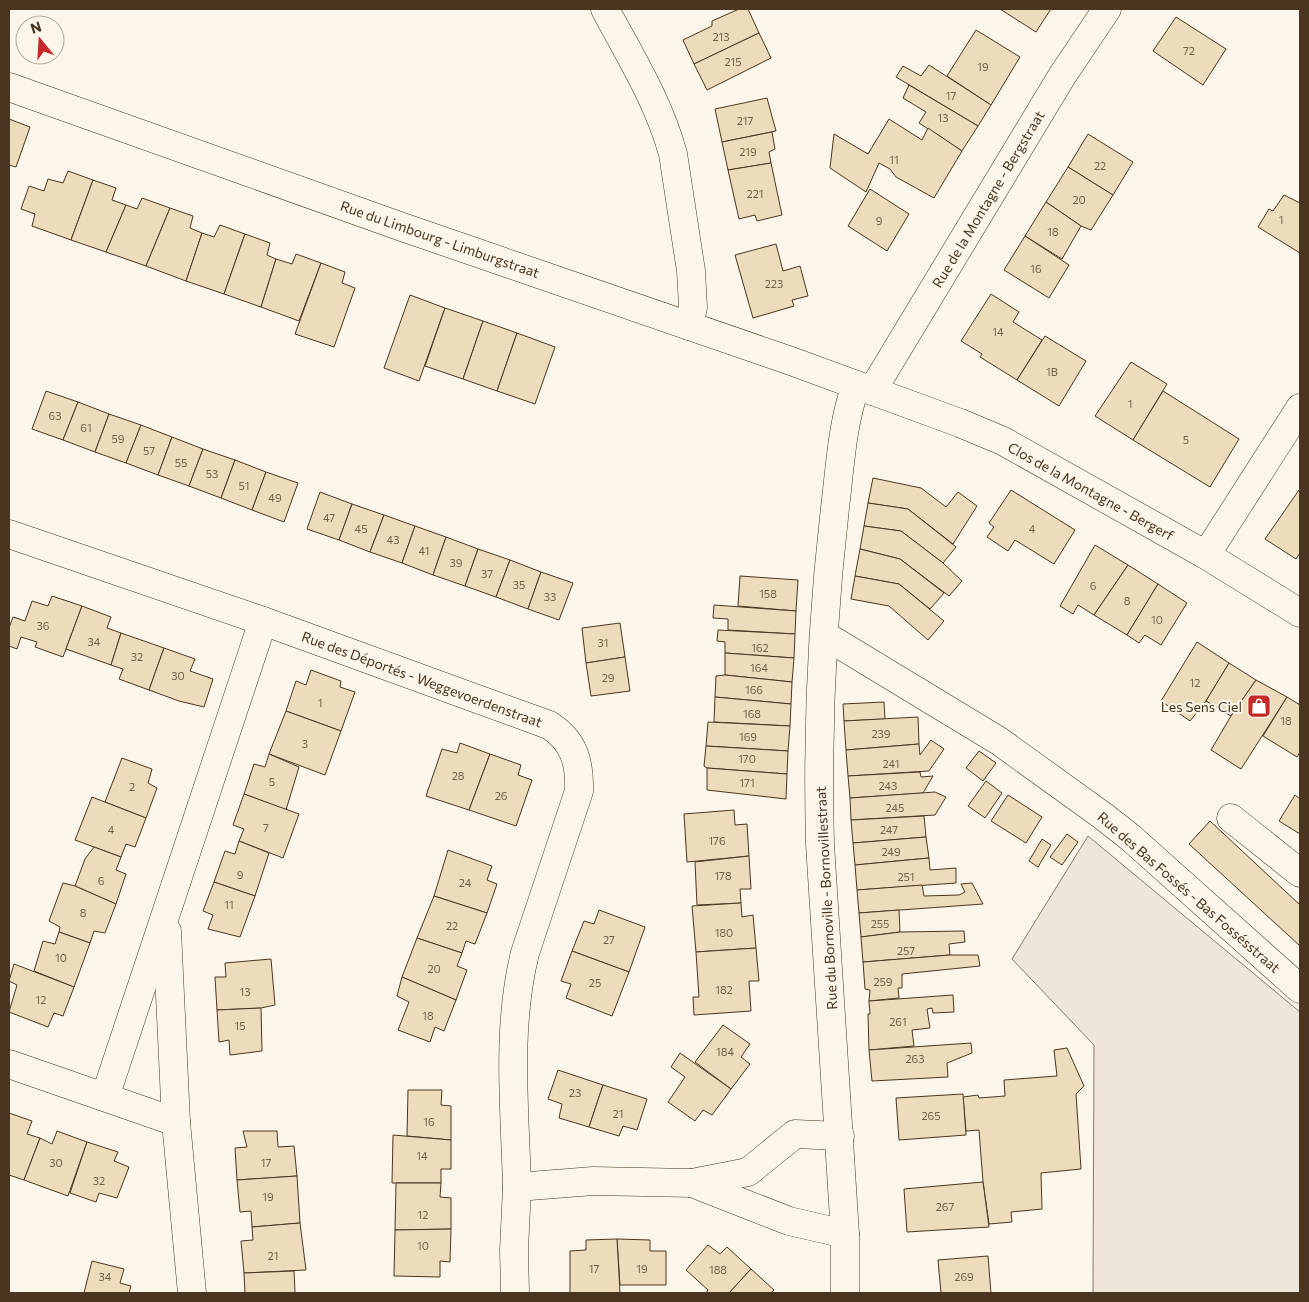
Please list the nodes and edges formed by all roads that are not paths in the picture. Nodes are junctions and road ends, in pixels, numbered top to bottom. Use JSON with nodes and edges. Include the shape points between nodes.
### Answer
{"nodes":[{"id":1,"x":605,"y":9,"type":"edge"},
{"id":2,"x":1107,"y":9,"type":"edge"},
{"id":3,"x":9,"y":87,"type":"edge"},
{"id":4,"x":689,"y":326,"type":"junction"},
{"id":5,"x":864,"y":388,"type":"junction"},
{"id":6,"x":1300,"y":408,"type":"edge"},
{"id":7,"x":9,"y":534,"type":"edge"},
{"id":8,"x":1206,"y":555,"type":"junction"},
{"id":9,"x":1300,"y":613,"type":"edge"},
{"id":10,"x":263,"y":621,"type":"junction"},
{"id":11,"x":824,"y":635,"type":"junction"},
{"id":12,"x":1231,"y":818,"type":"dead end"},
{"id":13,"x":1300,"y":874,"type":"edge"},
{"id":14,"x":166,"y":914,"type":"junction"},
{"id":15,"x":1300,"y":989,"type":"edge"},
{"id":16,"x":9,"y":1064,"type":"edge"},
{"id":17,"x":105,"y":1097,"type":"junction"},
{"id":18,"x":176,"y":1122,"type":"junction"},
{"id":19,"x":840,"y":1136,"type":"junction"},
{"id":20,"x":692,"y":1183,"type":"junction"},
{"id":21,"x":517,"y":1187,"type":"junction"},
{"id":22,"x":845,"y":1234,"type":"junction"},
{"id":23,"x":192,"y":1293,"type":"edge"},
{"id":24,"x":515,"y":1293,"type":"edge"},
{"id":25,"x":845,"y":1293,"type":"edge"}],
"edges":[{"from":1,"to":4,"type":"street","via":[[652,98],[670,145],[692,271],[693,307]]},
{"from":2,"to":5,"type":"street","name":"Rue de la Montagne - Bergstraat"},
{"from":3,"to":4,"type":"street","name":"Rue du Limbourg - Limburgstraat"},
{"from":4,"to":5,"type":"street","name":"Rue du Limbourg - Limburgstraat"},
{"from":5,"to":8,"type":"street","name":"Clos de la Montagne - Bergerf","via":[[1002,441]]},
{"from":5,"to":11,"type":"street","name":"Rue du Bornoville - Bornovillestraat","via":[[844,433],[828,568]]},
{"from":6,"to":8,"type":"street"},
{"from":7,"to":10,"type":"street","name":"Rue des Déportés - Weggevoerdenstraat"},
{"from":8,"to":9,"type":"street","name":"Clos de la Montagne - Bergerf"},
{"from":10,"to":14,"type":"street"},
{"from":10,"to":21,"type":"street","name":"Rue des Déportés - Weggevoerdenstraat","via":[[549,725],[565,737],[571,747],[578,768],[578,791],[525,953],[516,995]]},
{"from":11,"to":15,"type":"street","name":"Rue des Bas Fossés - Bas Fossésstraat","via":[[999,741],[1102,816]]},
{"from":11,"to":19,"type":"street","name":"Rue du Bornoville - Bornovillestraat","via":[[820,834]]},
{"from":12,"to":13,"type":"street"},
{"from":14,"to":17,"type":"street"},
{"from":14,"to":18,"type":"street"},
{"from":16,"to":17,"type":"street"},
{"from":17,"to":18,"type":"street"},
{"from":18,"to":23,"type":"street"},
{"from":19,"to":20,"type":"street","via":[[795,1134],[748,1172]]},
{"from":19,"to":22,"type":"street","name":"Rue du Bornoville - Bornovillestraat"},
{"from":20,"to":21,"type":"street","via":[[593,1181]]},
{"from":20,"to":22,"type":"street","via":[[789,1220]]},
{"from":21,"to":24,"type":"street","name":"Rue des Déportés - Weggevoerdenstraat"},
{"from":22,"to":25,"type":"street","name":"Rue du Bornoville - Bornovillestraat"}]}
